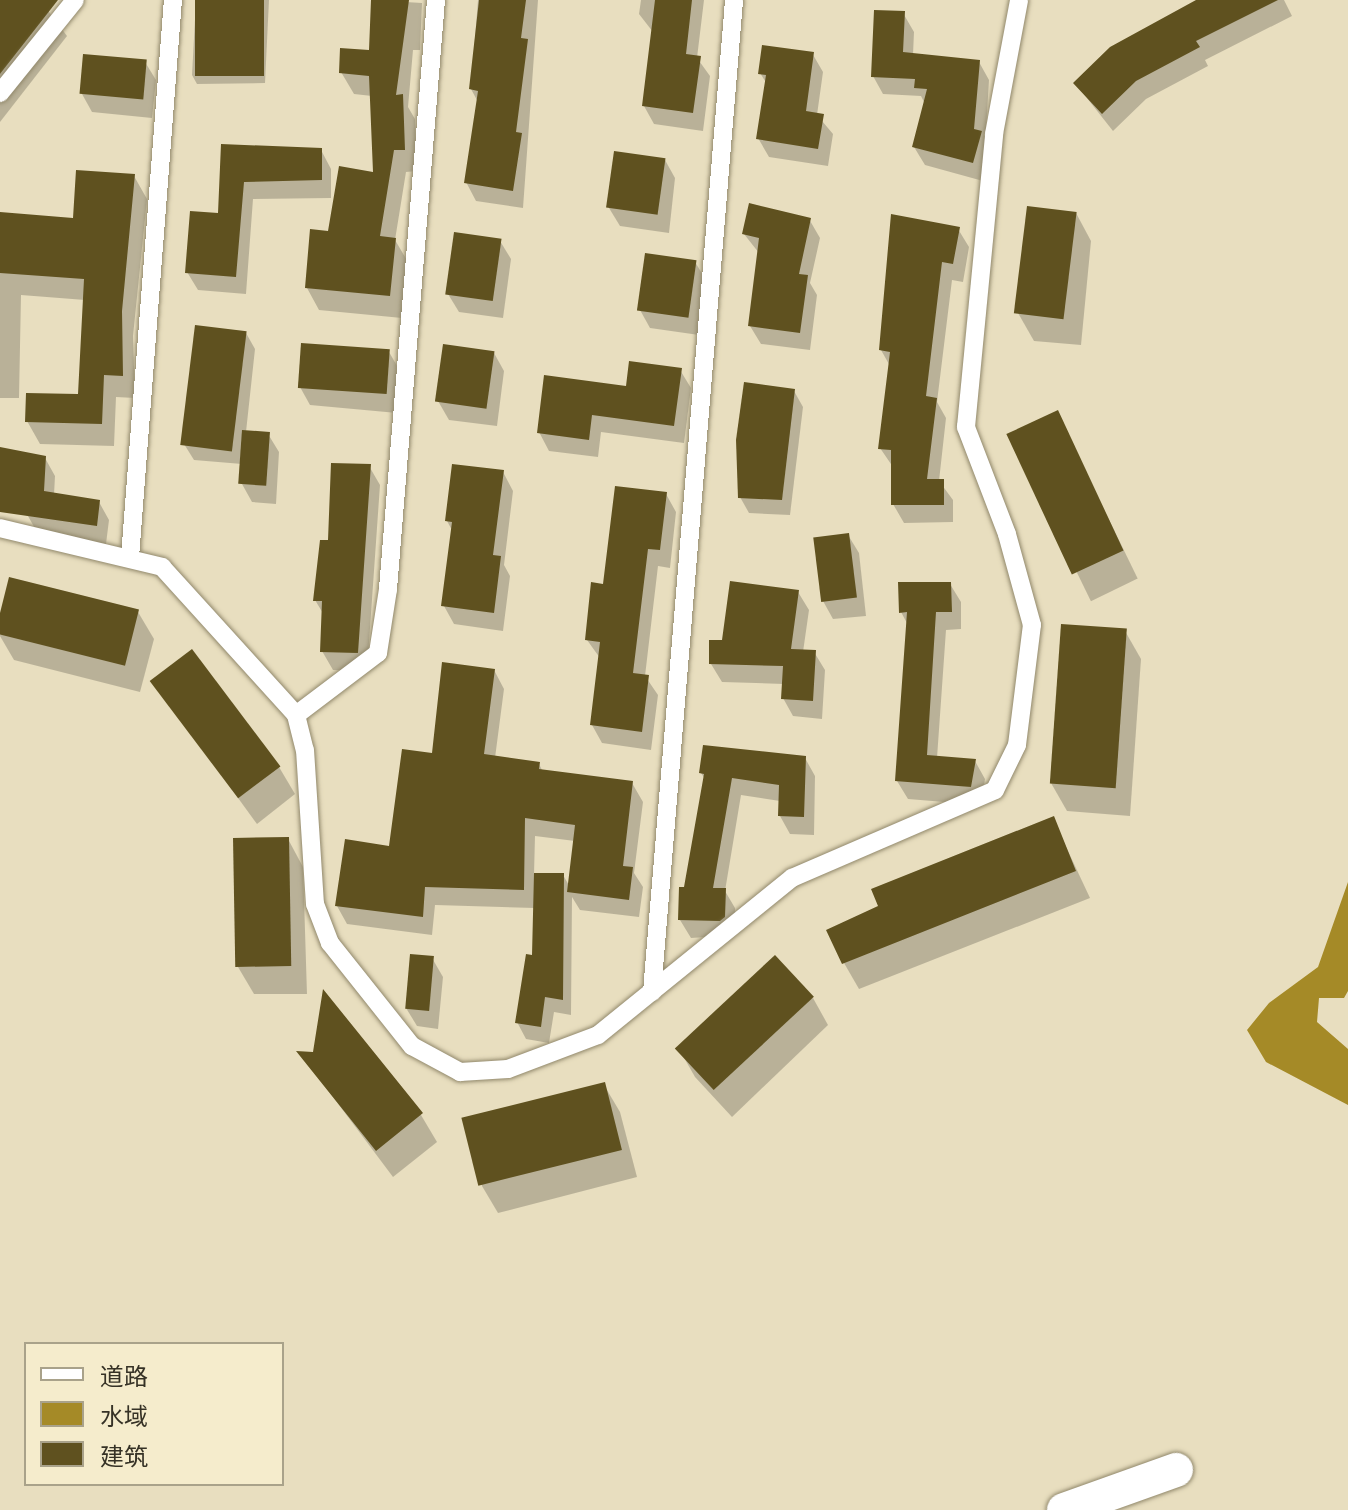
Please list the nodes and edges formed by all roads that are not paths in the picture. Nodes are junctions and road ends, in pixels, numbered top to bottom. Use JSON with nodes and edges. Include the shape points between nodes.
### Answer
{"nodes":[{"id":1,"x":75,"y":0,"type":"edge"},
{"id":2,"x":173,"y":0,"type":"edge"},
{"id":3,"x":436,"y":0,"type":"edge"},
{"id":4,"x":734,"y":0,"type":"edge"},
{"id":5,"x":1019,"y":0,"type":"edge"},
{"id":6,"x":0,"y":93,"type":"edge"},
{"id":7,"x":0,"y":528,"type":"edge"},
{"id":8,"x":130,"y":557,"type":"junction"},
{"id":9,"x":296,"y":715,"type":"junction"},
{"id":10,"x":652,"y":992,"type":"junction"},
{"id":11,"x":1176,"y":1470,"type":"dead end"},
{"id":12,"x":1064,"y":1510,"type":"edge"}],
"edges":[{"from":1,"to":6,"type":"lane"},
{"from":2,"to":8,"type":"lane"},
{"from":3,"to":9,"type":"lane","via":[[388,589],[378,653]]},
{"from":4,"to":10,"type":"lane"},
{"from":5,"to":10,"type":"lane","via":[[994,134],[966,427],[1007,534],[1032,625],[1017,745],[995,790],[792,878]]},
{"from":7,"to":8,"type":"lane"},
{"from":8,"to":9,"type":"lane","via":[[162,567]]},
{"from":9,"to":10,"type":"lane","via":[[305,750],[315,904],[330,943],[412,1046],[460,1072],[508,1069],[598,1035]]},
{"from":11,"to":12,"type":"street"}]}
